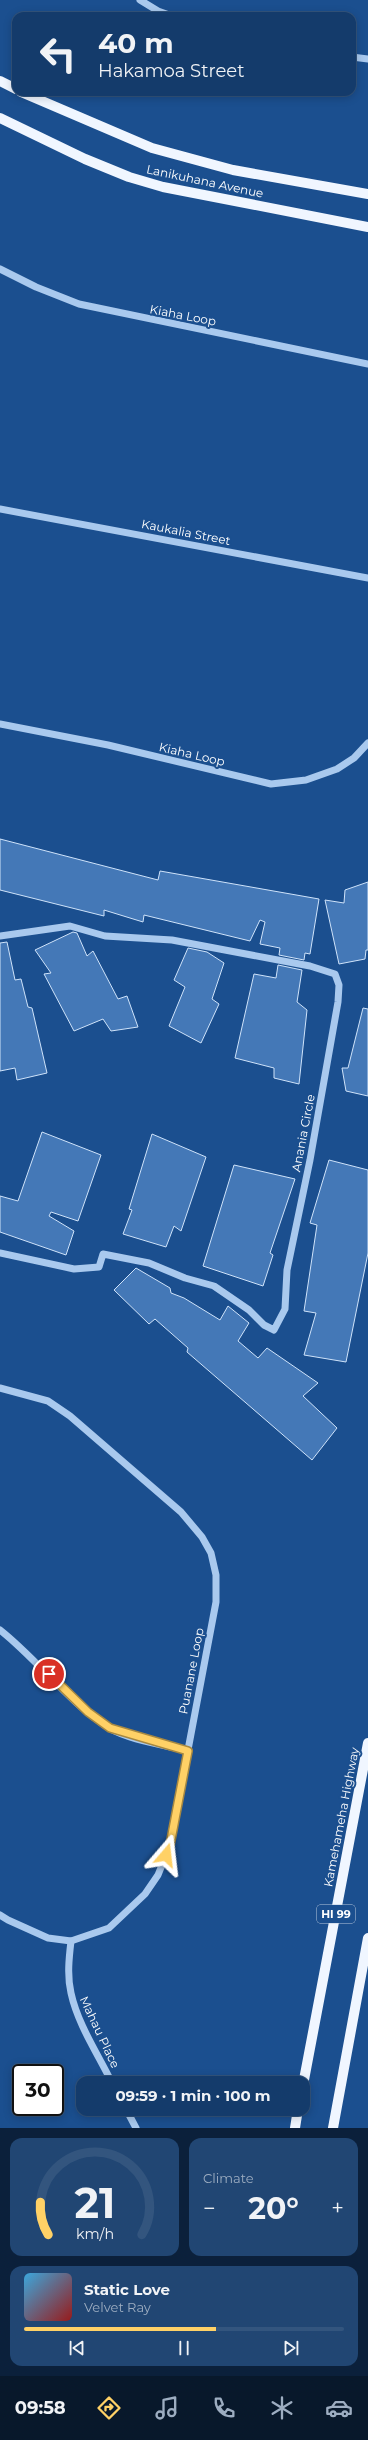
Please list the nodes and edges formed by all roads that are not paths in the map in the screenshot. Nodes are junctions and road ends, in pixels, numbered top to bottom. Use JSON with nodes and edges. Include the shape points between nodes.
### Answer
{"nodes":[{"id":1,"x":140,"y":0,"type":"edge"},
{"id":2,"x":161,"y":12,"type":"edge"},
{"id":3,"x":356,"y":58,"type":"edge"},
{"id":4,"x":368,"y":59,"type":"edge"},
{"id":5,"x":0,"y":81,"type":"edge"},
{"id":6,"x":12,"y":87,"type":"edge"},
{"id":7,"x":30,"y":96,"type":"edge"},
{"id":8,"x":0,"y":118,"type":"edge"},
{"id":9,"x":368,"y":194,"type":"edge"},
{"id":10,"x":368,"y":227,"type":"edge"},
{"id":11,"x":0,"y":269,"type":"edge"},
{"id":12,"x":368,"y":364,"type":"edge"},
{"id":13,"x":0,"y":509,"type":"edge"},
{"id":14,"x":368,"y":578,"type":"edge"},
{"id":15,"x":0,"y":724,"type":"edge"},
{"id":16,"x":368,"y":743,"type":"edge"},
{"id":17,"x":0,"y":936,"type":"edge"},
{"id":18,"x":0,"y":1253,"type":"edge"},
{"id":19,"x":0,"y":1388,"type":"edge"},
{"id":20,"x":0,"y":1630,"type":"edge"},
{"id":21,"x":368,"y":1743,"type":"edge"},
{"id":22,"x":188,"y":1751,"type":"junction"},
{"id":23,"x":0,"y":1915,"type":"edge"},
{"id":24,"x":368,"y":1938,"type":"edge"},
{"id":25,"x":71,"y":1941,"type":"junction"},
{"id":26,"x":108,"y":2076,"type":"edge"},
{"id":27,"x":305,"y":2076,"type":"edge"},
{"id":28,"x":130,"y":2116,"type":"edge"},
{"id":29,"x":297,"y":2116,"type":"edge"},
{"id":30,"x":136,"y":2128,"type":"edge"},
{"id":31,"x":295,"y":2128,"type":"edge"},
{"id":32,"x":333,"y":2128,"type":"edge"}],
"edges":[{"from":1,"to":2,"type":"street"},
{"from":3,"to":4,"type":"street"},
{"from":5,"to":6,"type":"main road"},
{"from":7,"to":9,"type":"main road","name":"Lanikuhana Avenue","via":[[152,148],[233,170]]},
{"from":8,"to":10,"type":"main road","name":"Lanikuhana Avenue","via":[[85,159],[163,187]]},
{"from":11,"to":12,"type":"street","name":"Kiaha Loop","via":[[36,287],[92,307]]},
{"from":13,"to":14,"type":"street","name":"Kaukalia Street"},
{"from":15,"to":16,"type":"street","name":"Kiaha Loop","via":[[108,745],[271,784],[306,780],[337,768],[354,758]]},
{"from":17,"to":18,"type":"street","name":"Anania Circle","via":[[70,926],[105,936],[172,940],[310,966],[335,974],[339,985],[310,1160],[286,1270],[285,1309],[274,1330],[214,1286],[185,1278],[149,1263],[103,1254],[99,1267],[74,1269]]},
{"from":19,"to":22,"type":"street","name":"Puanane Loop","via":[[48,1401],[70,1416],[180,1512],[202,1537],[211,1553],[216,1575],[216,1602]]},
{"from":20,"to":22,"type":"street","via":[[88,1712],[110,1728]]},
{"from":21,"to":27,"type":"main road","name":"Kamehameha Highway","number":"HI 99"},
{"from":22,"to":25,"type":"street","name":"Puanane Loop","via":[[170,1845],[158,1875],[136,1905],[109,1928]]},
{"from":23,"to":25,"type":"street","name":"Puanane Loop","via":[[48,1938]]},
{"from":24,"to":32,"type":"main road"},
{"from":25,"to":26,"type":"street","name":"Mahau Place","via":[[68,1966],[71,1993],[82,2025]]},
{"from":28,"to":30,"type":"street"},
{"from":29,"to":31,"type":"main road"}]}
